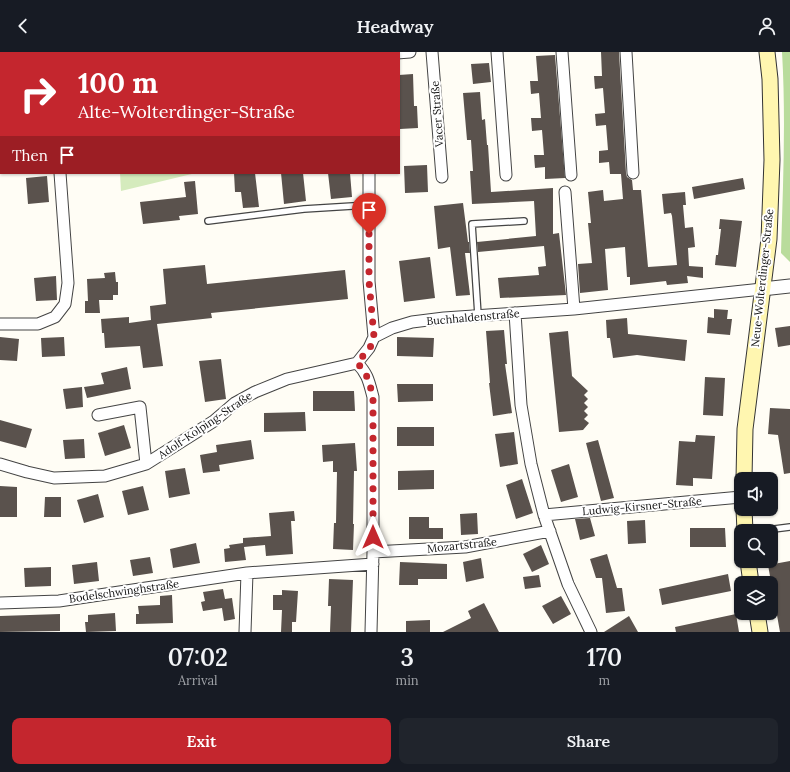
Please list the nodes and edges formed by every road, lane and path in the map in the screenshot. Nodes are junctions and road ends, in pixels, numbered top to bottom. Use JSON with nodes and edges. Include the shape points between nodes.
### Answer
{"nodes":[{"id":1,"x":410,"y":52,"type":"edge"},
{"id":2,"x":432,"y":52,"type":"edge"},
{"id":3,"x":497,"y":52,"type":"edge"},
{"id":4,"x":562,"y":52,"type":"edge"},
{"id":5,"x":626,"y":52,"type":"edge"},
{"id":6,"x":767,"y":52,"type":"edge"},
{"id":7,"x":400,"y":53,"type":"edge"},
{"id":8,"x":633,"y":173,"type":"dead end"},
{"id":9,"x":60,"y":174,"type":"edge"},
{"id":10,"x":369,"y":174,"type":"edge"},
{"id":11,"x":506,"y":175,"type":"dead end"},
{"id":12,"x":571,"y":175,"type":"dead end"},
{"id":13,"x":442,"y":177,"type":"dead end"},
{"id":14,"x":565,"y":192,"type":"dead end"},
{"id":15,"x":369,"y":205,"type":"junction"},
{"id":16,"x":208,"y":221,"type":"dead end"},
{"id":17,"x":524,"y":221,"type":"dead end"},
{"id":18,"x":790,"y":286,"type":"edge"},
{"id":19,"x":762,"y":289,"type":"junction"},
{"id":20,"x":574,"y":309,"type":"junction"},
{"id":21,"x":515,"y":313,"type":"junction"},
{"id":22,"x":478,"y":315,"type":"junction"},
{"id":23,"x":0,"y":324,"type":"edge"},
{"id":24,"x":374,"y":337,"type":"junction"},
{"id":25,"x":357,"y":363,"type":"junction"},
{"id":26,"x":98,"y":415,"type":"dead end"},
{"id":27,"x":0,"y":464,"type":"edge"},
{"id":28,"x":146,"y":464,"type":"junction"},
{"id":29,"x":744,"y":472,"type":"edge"},
{"id":30,"x":734,"y":498,"type":"edge"},
{"id":31,"x":544,"y":515,"type":"junction"},
{"id":32,"x":790,"y":527,"type":"edge"},
{"id":33,"x":778,"y":528,"type":"edge"},
{"id":34,"x":550,"y":531,"type":"junction"},
{"id":35,"x":373,"y":558,"type":"junction"},
{"id":36,"x":246,"y":573,"type":"junction"},
{"id":37,"x":0,"y":603,"type":"edge"},
{"id":38,"x":758,"y":620,"type":"edge"},
{"id":39,"x":245,"y":632,"type":"edge"},
{"id":40,"x":371,"y":632,"type":"edge"},
{"id":41,"x":592,"y":632,"type":"edge"},
{"id":42,"x":760,"y":632,"type":"edge"}],
"edges":[{"from":1,"to":7,"type":"street"},
{"from":2,"to":13,"type":"street","name":"Vacer Straße"},
{"from":3,"to":11,"type":"street"},
{"from":4,"to":12,"type":"street"},
{"from":5,"to":8,"type":"street"},
{"from":6,"to":19,"type":"main road","name":"Neue-Wolterdinger-Straße","via":[[772,160],[769,239]]},
{"from":9,"to":23,"type":"street","via":[[68,283],[64,304],[55,317],[38,324]]},
{"from":10,"to":15,"type":"street"},
{"from":14,"to":20,"type":"street"},
{"from":15,"to":16,"type":"lane","via":[[304,209]]},
{"from":15,"to":24,"type":"street","via":[[369,281]]},
{"from":17,"to":22,"type":"lane","via":[[472,224]]},
{"from":18,"to":19,"type":"street"},
{"from":19,"to":20,"type":"street","name":"Buchhaldenstraße"},
{"from":19,"to":29,"type":"main road","name":"Neue-Wolterdinger-Straße","via":[[745,429]]},
{"from":20,"to":21,"type":"street","name":"Buchhaldenstraße"},
{"from":21,"to":22,"type":"street","name":"Buchhaldenstraße"},
{"from":21,"to":31,"type":"street","via":[[521,405],[531,464]]},
{"from":22,"to":24,"type":"street","name":"Buchhaldenstraße","via":[[412,322]]},
{"from":24,"to":25,"type":"street","via":[[370,348]]},
{"from":25,"to":28,"type":"street","name":"Adolf-Kolping-Straße","via":[[287,379],[255,392]]},
{"from":25,"to":35,"type":"street","via":[[364,370],[373,397]]},
{"from":26,"to":28,"type":"street","name":"Adolf-Kolping-Straße","via":[[140,408]]},
{"from":27,"to":28,"type":"street","name":"Adolf-Kolping-Straße","via":[[54,478],[105,476]]},
{"from":30,"to":31,"type":"street","name":"Ludwig-Kirsner-Straße"},
{"from":31,"to":34,"type":"street"},
{"from":32,"to":33,"type":"lane"},
{"from":34,"to":35,"type":"street","name":"Mozartstraße","via":[[465,547]]},
{"from":34,"to":41,"type":"street","via":[[568,584]]},
{"from":35,"to":36,"type":"street","name":"Bodelschwinghstraße"},
{"from":35,"to":40,"type":"street"},
{"from":36,"to":37,"type":"street","name":"Bodelschwinghstraße","via":[[59,601]]},
{"from":36,"to":39,"type":"street"},
{"from":38,"to":42,"type":"main road"}]}
